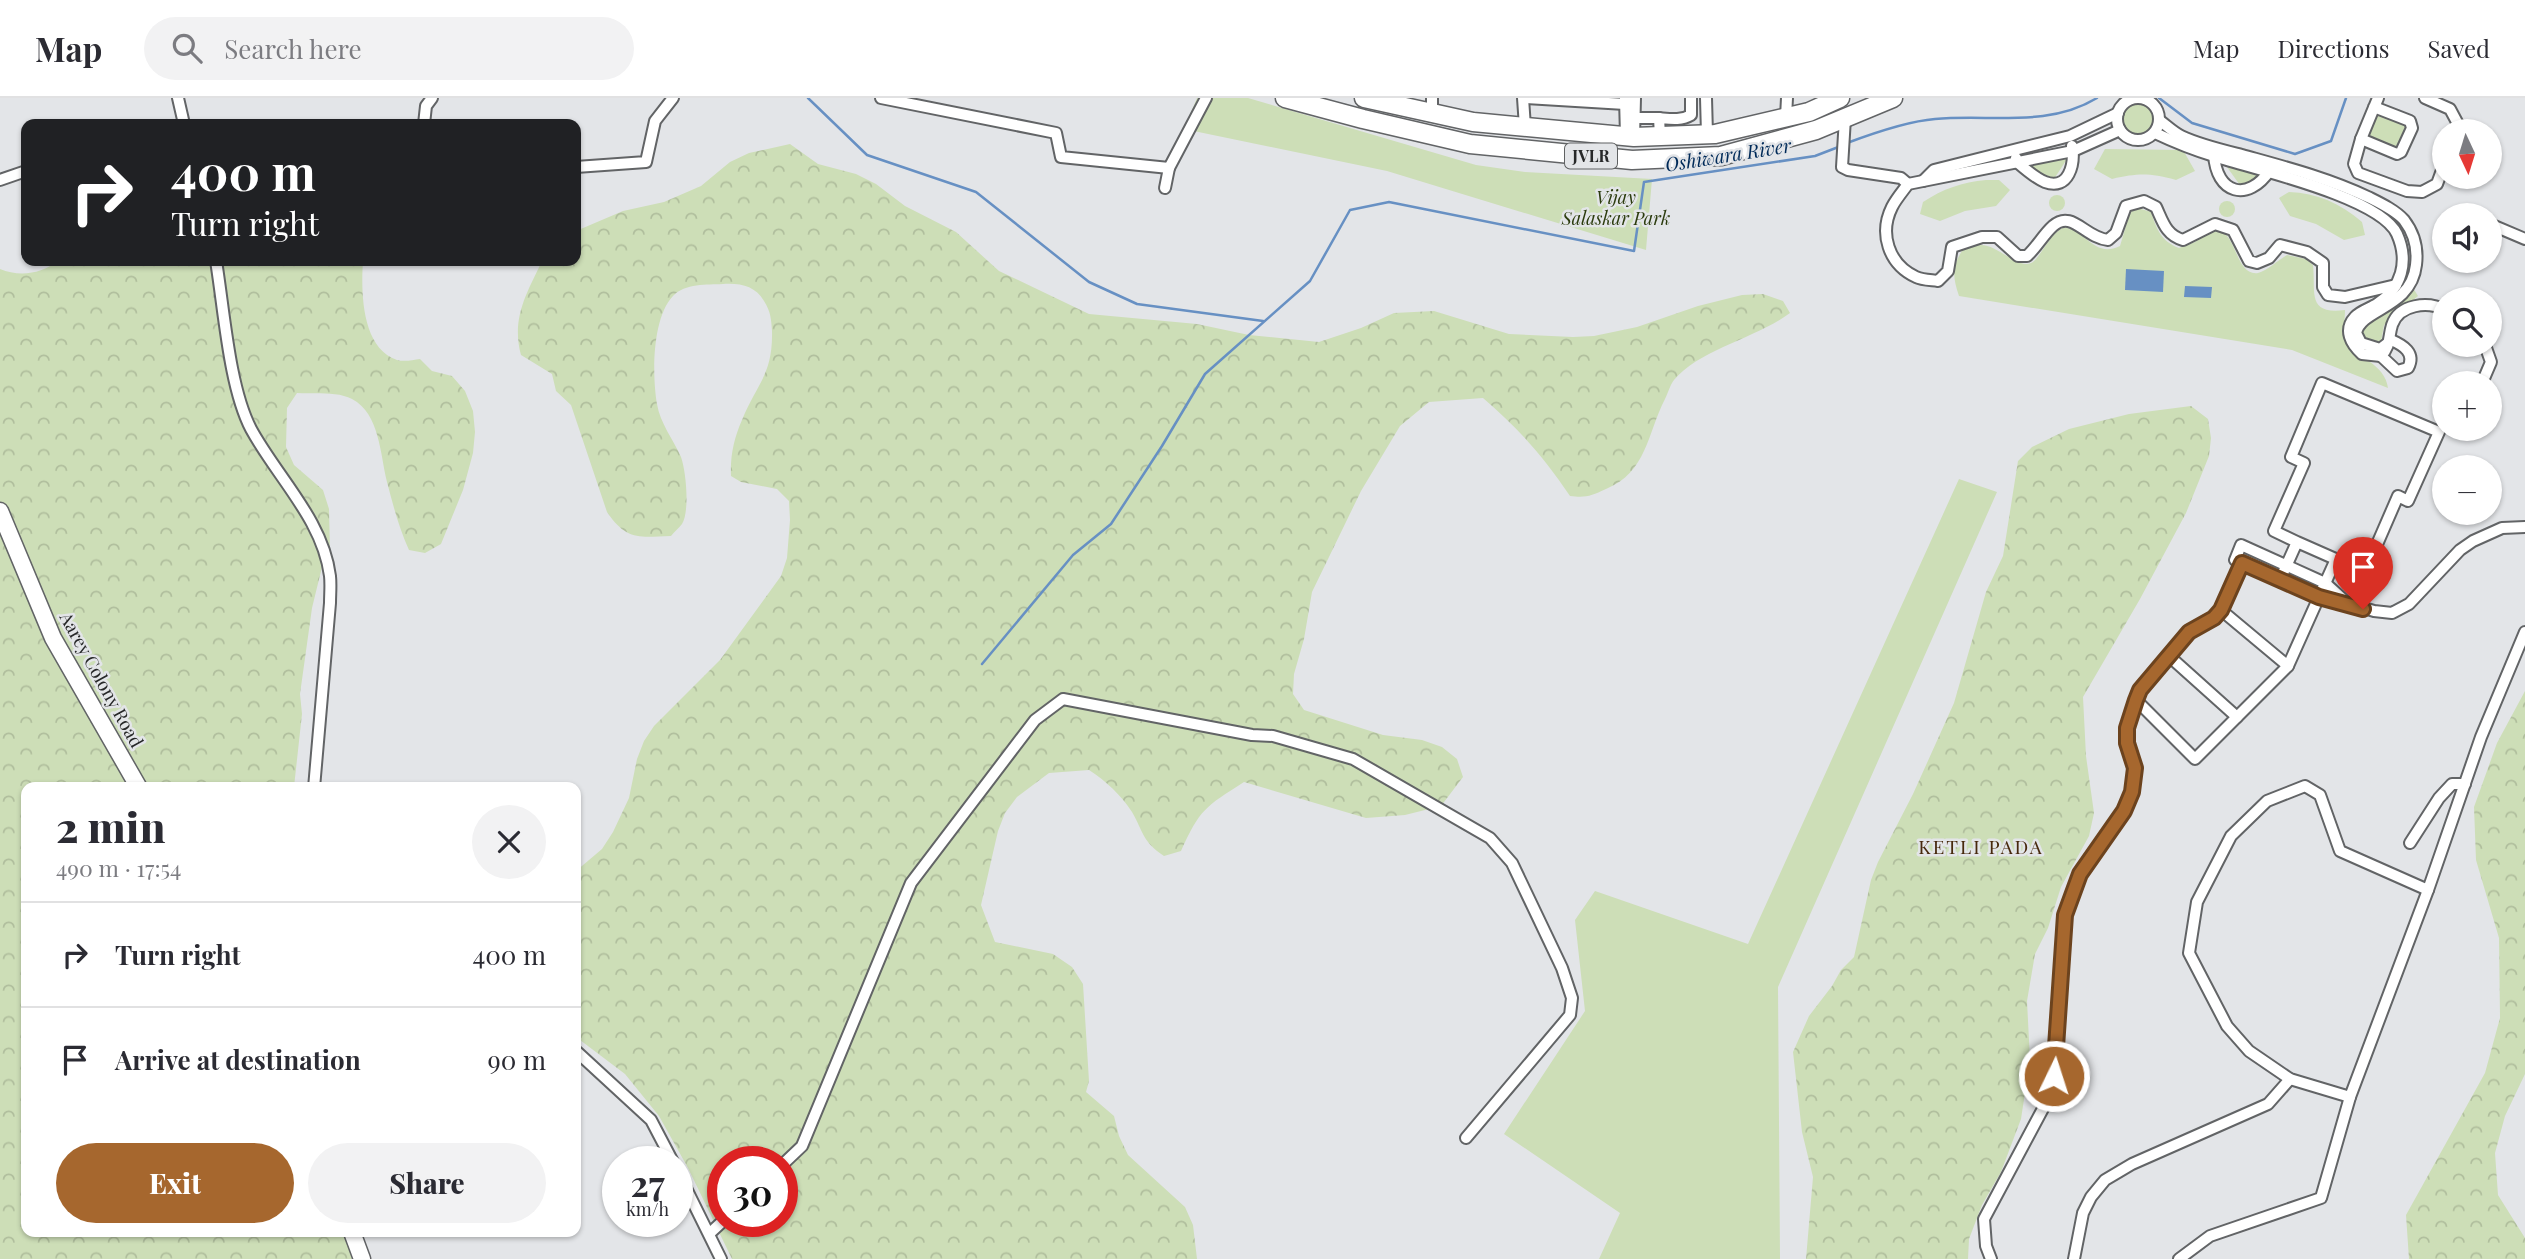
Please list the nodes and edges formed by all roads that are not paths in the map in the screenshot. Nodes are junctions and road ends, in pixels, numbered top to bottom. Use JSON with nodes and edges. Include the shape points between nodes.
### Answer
{"nodes":[{"id":1,"x":178,"y":98,"type":"edge"},
{"id":2,"x":432,"y":98,"type":"edge"},
{"id":3,"x":673,"y":98,"type":"edge"},
{"id":4,"x":881,"y":98,"type":"edge"},
{"id":5,"x":1206,"y":98,"type":"edge"},
{"id":6,"x":1285,"y":98,"type":"edge"},
{"id":7,"x":1364,"y":98,"type":"edge"},
{"id":8,"x":1524,"y":98,"type":"edge"},
{"id":9,"x":1691,"y":98,"type":"edge"},
{"id":10,"x":1706,"y":98,"type":"edge"},
{"id":11,"x":1787,"y":98,"type":"edge"},
{"id":12,"x":1840,"y":98,"type":"edge"},
{"id":13,"x":1893,"y":98,"type":"edge"},
{"id":14,"x":2140,"y":98,"type":"edge"},
{"id":15,"x":2425,"y":98,"type":"edge"},
{"id":16,"x":1628,"y":100,"type":"edge"},
{"id":17,"x":2376,"y":102,"type":"edge"},
{"id":18,"x":1432,"y":105,"type":"edge"},
{"id":19,"x":1809,"y":105,"type":"edge"},
{"id":20,"x":2119,"y":113,"type":"junction"},
{"id":21,"x":1786,"y":117,"type":"junction"},
{"id":22,"x":1634,"y":118,"type":"junction"},
{"id":23,"x":1845,"y":118,"type":"junction"},
{"id":24,"x":183,"y":119,"type":"edge"},
{"id":25,"x":425,"y":119,"type":"edge"},
{"id":26,"x":2455,"y":119,"type":"edge"},
{"id":27,"x":2159,"y":120,"type":"junction"},
{"id":28,"x":1525,"y":127,"type":"junction"},
{"id":29,"x":1660,"y":127,"type":"junction"},
{"id":30,"x":2120,"y":130,"type":"junction"},
{"id":31,"x":2155,"y":133,"type":"junction"},
{"id":32,"x":1707,"y":134,"type":"junction"},
{"id":33,"x":1630,"y":136,"type":"junction"},
{"id":34,"x":2070,"y":136,"type":"junction"},
{"id":35,"x":2361,"y":139,"type":"junction"},
{"id":36,"x":2013,"y":149,"type":"junction"},
{"id":37,"x":2073,"y":151,"type":"junction"},
{"id":38,"x":2214,"y":152,"type":"junction"},
{"id":39,"x":2017,"y":162,"type":"junction"},
{"id":40,"x":581,"y":167,"type":"edge"},
{"id":41,"x":1169,"y":168,"type":"junction"},
{"id":42,"x":2270,"y":168,"type":"junction"},
{"id":43,"x":21,"y":173,"type":"edge"},
{"id":44,"x":0,"y":180,"type":"edge"},
{"id":45,"x":1923,"y":181,"type":"junction"},
{"id":46,"x":1908,"y":184,"type":"junction"},
{"id":47,"x":2432,"y":187,"type":"edge"},
{"id":48,"x":1165,"y":188,"type":"dead end"},
{"id":49,"x":2382,"y":212,"type":"junction"},
{"id":50,"x":1888,"y":221,"type":"junction"},
{"id":51,"x":2502,"y":229,"type":"edge"},
{"id":52,"x":1894,"y":235,"type":"dead end"},
{"id":53,"x":2525,"y":239,"type":"edge"},
{"id":54,"x":2400,"y":259,"type":"junction"},
{"id":55,"x":2417,"y":261,"type":"junction"},
{"id":56,"x":217,"y":266,"type":"edge"},
{"id":57,"x":2396,"y":292,"type":"junction"},
{"id":58,"x":2432,"y":306,"type":"edge"},
{"id":59,"x":2391,"y":340,"type":"junction"},
{"id":60,"x":2381,"y":356,"type":"junction"},
{"id":61,"x":0,"y":511,"type":"edge"},
{"id":62,"x":2525,"y":527,"type":"edge"},
{"id":63,"x":2297,"y":542,"type":"junction"},
{"id":64,"x":2336,"y":559,"type":"junction"},
{"id":65,"x":2242,"y":563,"type":"junction"},
{"id":66,"x":2286,"y":566,"type":"junction"},
{"id":67,"x":2280,"y":580,"type":"junction"},
{"id":68,"x":2325,"y":583,"type":"junction"},
{"id":69,"x":2319,"y":597,"type":"junction"},
{"id":70,"x":2347,"y":603,"type":"junction"},
{"id":71,"x":2221,"y":610,"type":"junction"},
{"id":72,"x":2525,"y":632,"type":"edge"},
{"id":73,"x":2169,"y":656,"type":"junction"},
{"id":74,"x":2288,"y":666,"type":"junction"},
{"id":75,"x":2136,"y":700,"type":"junction"},
{"id":76,"x":2237,"y":717,"type":"junction"},
{"id":77,"x":136,"y":782,"type":"edge"},
{"id":78,"x":315,"y":782,"type":"edge"},
{"id":79,"x":2465,"y":784,"type":"junction"},
{"id":80,"x":2410,"y":843,"type":"dead end"},
{"id":81,"x":2428,"y":890,"type":"junction"},
{"id":82,"x":581,"y":1056,"type":"edge"},
{"id":83,"x":2290,"y":1079,"type":"junction"},
{"id":84,"x":2350,"y":1097,"type":"junction"},
{"id":85,"x":1466,"y":1138,"type":"dead end"},
{"id":86,"x":665,"y":1146,"type":"edge"},
{"id":87,"x":798,"y":1150,"type":"edge"},
{"id":88,"x":693,"y":1201,"type":"edge"},
{"id":89,"x":707,"y":1227,"type":"edge"},
{"id":90,"x":354,"y":1237,"type":"edge"},
{"id":91,"x":712,"y":1237,"type":"edge"},
{"id":92,"x":362,"y":1259,"type":"edge"},
{"id":93,"x":721,"y":1259,"type":"edge"},
{"id":94,"x":1992,"y":1259,"type":"edge"},
{"id":95,"x":2074,"y":1259,"type":"edge"},
{"id":96,"x":2179,"y":1259,"type":"edge"}],
"edges":[{"from":1,"to":24,"type":"street"},
{"from":2,"to":25,"type":"street"},
{"from":3,"to":40,"type":"street","via":[[654,121],[646,162]]},
{"from":4,"to":41,"type":"street","via":[[1056,133],[1061,157]]},
{"from":5,"to":41,"type":"street"},
{"from":6,"to":23,"type":"main road","number":"JVLR","via":[[1470,144],[1632,160],[1721,156]]},
{"from":7,"to":18,"type":"main road","number":"JVLR"},
{"from":8,"to":16,"type":"street"},
{"from":8,"to":28,"type":"street"},
{"from":9,"to":29,"type":"street","via":[[1691,115]]},
{"from":10,"to":32,"type":"street"},
{"from":11,"to":21,"type":"street"},
{"from":12,"to":19,"type":"main road","number":"JVLR"},
{"from":13,"to":23,"type":"main road","number":"JVLR"},
{"from":14,"to":20,"type":"street","via":[[2123,105]]},
{"from":14,"to":27,"type":"street","via":[[2157,108]]},
{"from":15,"to":26,"type":"street","via":[[2450,109]]},
{"from":16,"to":22,"type":"street"},
{"from":16,"to":33,"type":"street"},
{"from":17,"to":35,"type":"street"},
{"from":17,"to":35,"type":"street","via":[[2410,121],[2412,128],[2397,154]]},
{"from":18,"to":28,"type":"main road","number":"JVLR","via":[[1473,122]]},
{"from":19,"to":21,"type":"main road","number":"JVLR"},
{"from":20,"to":30,"type":"street"},
{"from":20,"to":34,"type":"street"},
{"from":21,"to":32,"type":"main road","number":"JVLR"},
{"from":22,"to":29,"type":"street"},
{"from":22,"to":33,"type":"street"},
{"from":23,"to":46,"type":"street","via":[[1842,167],[1900,178]]},
{"from":27,"to":31,"type":"street"},
{"from":27,"to":38,"type":"street"},
{"from":28,"to":33,"type":"main road","number":"JVLR"},
{"from":29,"to":32,"type":"main road","number":"JVLR"},
{"from":29,"to":33,"type":"main road","number":"JVLR"},
{"from":30,"to":31,"type":"street","via":[[2137,140]]},
{"from":30,"to":37,"type":"street"},
{"from":31,"to":38,"type":"street"},
{"from":34,"to":36,"type":"street"},
{"from":34,"to":37,"type":"street"},
{"from":35,"to":47,"type":"street","via":[[2354,164],[2358,173],[2407,191],[2422,192]]},
{"from":36,"to":39,"type":"street"},
{"from":36,"to":45,"type":"street","via":[[1934,170]]},
{"from":37,"to":39,"type":"street"},
{"from":37,"to":39,"type":"street","via":[[2069,176],[2058,183],[2043,181]]},
{"from":38,"to":42,"type":"street"},
{"from":38,"to":42,"type":"street","via":[[2219,176],[2230,189],[2249,188]]},
{"from":39,"to":45,"type":"street"},
{"from":41,"to":48,"type":"street"},
{"from":42,"to":49,"type":"street","via":[[2341,184]]},
{"from":43,"to":44,"type":"street"},
{"from":45,"to":46,"type":"street"},
{"from":46,"to":50,"type":"street"},
{"from":49,"to":54,"type":"street","via":[[2393,226]]},
{"from":49,"to":55,"type":"street","via":[[2402,218],[2412,233]]},
{"from":50,"to":52,"type":"street"},
{"from":50,"to":57,"type":"street","via":[[1889,251],[1902,268],[1917,278],[1938,281],[1948,271],[1952,247],[1997,237],[2018,256],[2027,256],[2053,226],[2070,220],[2097,239],[2108,240],[2116,233],[2126,206],[2144,201],[2156,207],[2172,237],[2183,240],[2216,223],[2233,230],[2249,261],[2269,258],[2280,245],[2307,252],[2323,262],[2323,287],[2328,295]]},
{"from":51,"to":53,"type":"street"},
{"from":54,"to":55,"type":"street"},
{"from":54,"to":57,"type":"street"},
{"from":55,"to":57,"type":"street","via":[[2412,283]]},
{"from":56,"to":78,"type":"street","via":[[243,408],[251,429],[311,522],[330,576]]},
{"from":57,"to":59,"type":"street","via":[[2361,321],[2356,333],[2361,343],[2380,349]]},
{"from":57,"to":60,"type":"street","via":[[2355,317],[2348,331],[2362,354]]},
{"from":58,"to":59,"type":"street","via":[[2408,309],[2394,321]]},
{"from":59,"to":60,"type":"street"},
{"from":59,"to":60,"type":"street","via":[[2405,346],[2409,368],[2397,370]]},
{"from":61,"to":77,"type":"main road","name":"Aarey Colony Road","via":[[53,638]]},
{"from":62,"to":70,"type":"street","via":[[2502,528],[2473,541],[2401,610],[2383,613]]},
{"from":63,"to":64,"type":"street"},
{"from":63,"to":64,"type":"street","via":[[2274,531],[2304,463],[2291,457],[2322,383],[2439,432],[2408,501],[2398,496],[2365,572]]},
{"from":63,"to":66,"type":"street"},
{"from":64,"to":68,"type":"street"},
{"from":65,"to":66,"type":"street","via":[[2235,560],[2241,545]]},
{"from":65,"to":67,"type":"street"},
{"from":65,"to":71,"type":"street"},
{"from":66,"to":67,"type":"street"},
{"from":66,"to":68,"type":"street"},
{"from":67,"to":69,"type":"street"},
{"from":68,"to":69,"type":"street"},
{"from":68,"to":70,"type":"street"},
{"from":69,"to":70,"type":"street"},
{"from":69,"to":74,"type":"street"},
{"from":71,"to":73,"type":"street","via":[[2189,632]]},
{"from":71,"to":74,"type":"street"},
{"from":72,"to":79,"type":"street"},
{"from":73,"to":75,"type":"street"},
{"from":73,"to":76,"type":"street"},
{"from":74,"to":76,"type":"street"},
{"from":75,"to":76,"type":"street","via":[[2195,758]]},
{"from":75,"to":94,"type":"street","via":[[2127,728],[2135,768],[2132,792],[2080,874],[2065,915],[2054,1076],[2046,1103],[1984,1219]]},
{"from":79,"to":80,"type":"street","via":[[2452,784]]},
{"from":79,"to":81,"type":"street"},
{"from":81,"to":83,"type":"street","via":[[2340,851],[2320,795],[2305,786],[2267,801],[2231,836],[2196,902],[2189,953],[2227,1026],[2249,1051]]},
{"from":81,"to":84,"type":"street"},
{"from":82,"to":86,"type":"street","via":[[651,1120]]},
{"from":83,"to":84,"type":"street"},
{"from":83,"to":95,"type":"street","via":[[2268,1104],[2105,1180],[2083,1213]]},
{"from":84,"to":96,"type":"street","via":[[2321,1198],[2210,1236]]},
{"from":85,"to":87,"type":"street","via":[[1570,1015],[1572,998],[1529,896],[1512,863],[1490,838],[1353,759],[1273,736],[1063,699],[1035,720],[911,883]]},
{"from":88,"to":89,"type":"street"},
{"from":90,"to":92,"type":"main road"},
{"from":91,"to":93,"type":"street"}]}
